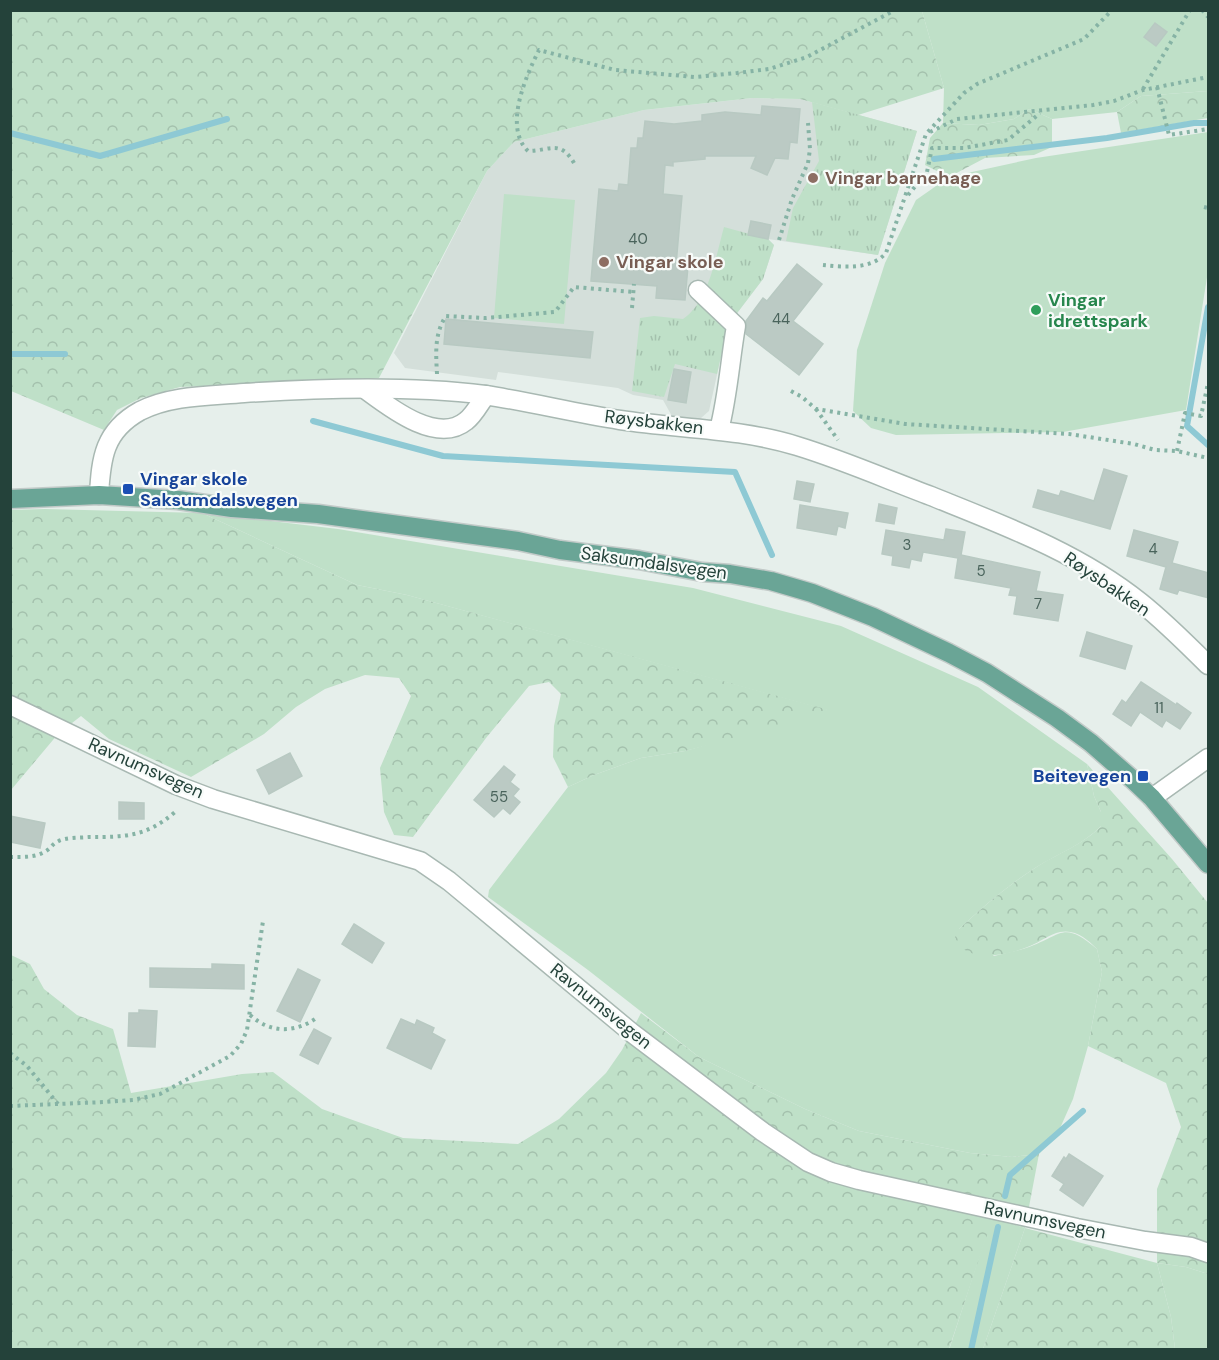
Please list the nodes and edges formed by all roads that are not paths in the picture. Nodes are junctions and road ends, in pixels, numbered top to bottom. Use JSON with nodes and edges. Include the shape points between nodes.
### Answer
{"nodes":[{"id":1,"x":698,"y":290,"type":"dead end"},
{"id":2,"x":366,"y":390,"type":"junction"},
{"id":3,"x":486,"y":395,"type":"junction"},
{"id":4,"x":719,"y":430,"type":"junction"},
{"id":5,"x":99,"y":495,"type":"junction"},
{"id":6,"x":10,"y":499,"type":"edge"},
{"id":7,"x":1209,"y":666,"type":"edge"},
{"id":8,"x":10,"y":705,"type":"edge"},
{"id":9,"x":1209,"y":758,"type":"edge"},
{"id":10,"x":1152,"y":798,"type":"junction"},
{"id":11,"x":1209,"y":864,"type":"edge"},
{"id":12,"x":1209,"y":1253,"type":"edge"}],
"edges":[{"from":1,"to":4,"type":"street","via":[[736,326]]},
{"from":2,"to":3,"type":"street","name":"Røysbakken"},
{"from":2,"to":3,"type":"street","via":[[396,412],[436,428],[453,428],[466,421]]},
{"from":2,"to":5,"type":"street","name":"Røysbakken","via":[[197,397],[140,411],[110,439],[100,460]]},
{"from":3,"to":4,"type":"street","name":"Røysbakken","via":[[622,420]]},
{"from":4,"to":7,"type":"street","name":"Røysbakken","via":[[796,446],[857,466],[1053,548],[1140,602]]},
{"from":5,"to":6,"type":"main road","name":"Saksumdalsvegen"},
{"from":5,"to":10,"type":"main road","name":"Saksumdalsvegen","via":[[399,524],[771,581],[873,617],[987,673],[1091,743]]},
{"from":8,"to":12,"type":"street","name":"Ravnumsvegen","via":[[176,785],[420,861],[632,1033],[763,1132],[816,1166],[1066,1226]]},
{"from":9,"to":10,"type":"street"},
{"from":10,"to":11,"type":"main road","name":"Saksumdalsvegen"}]}
